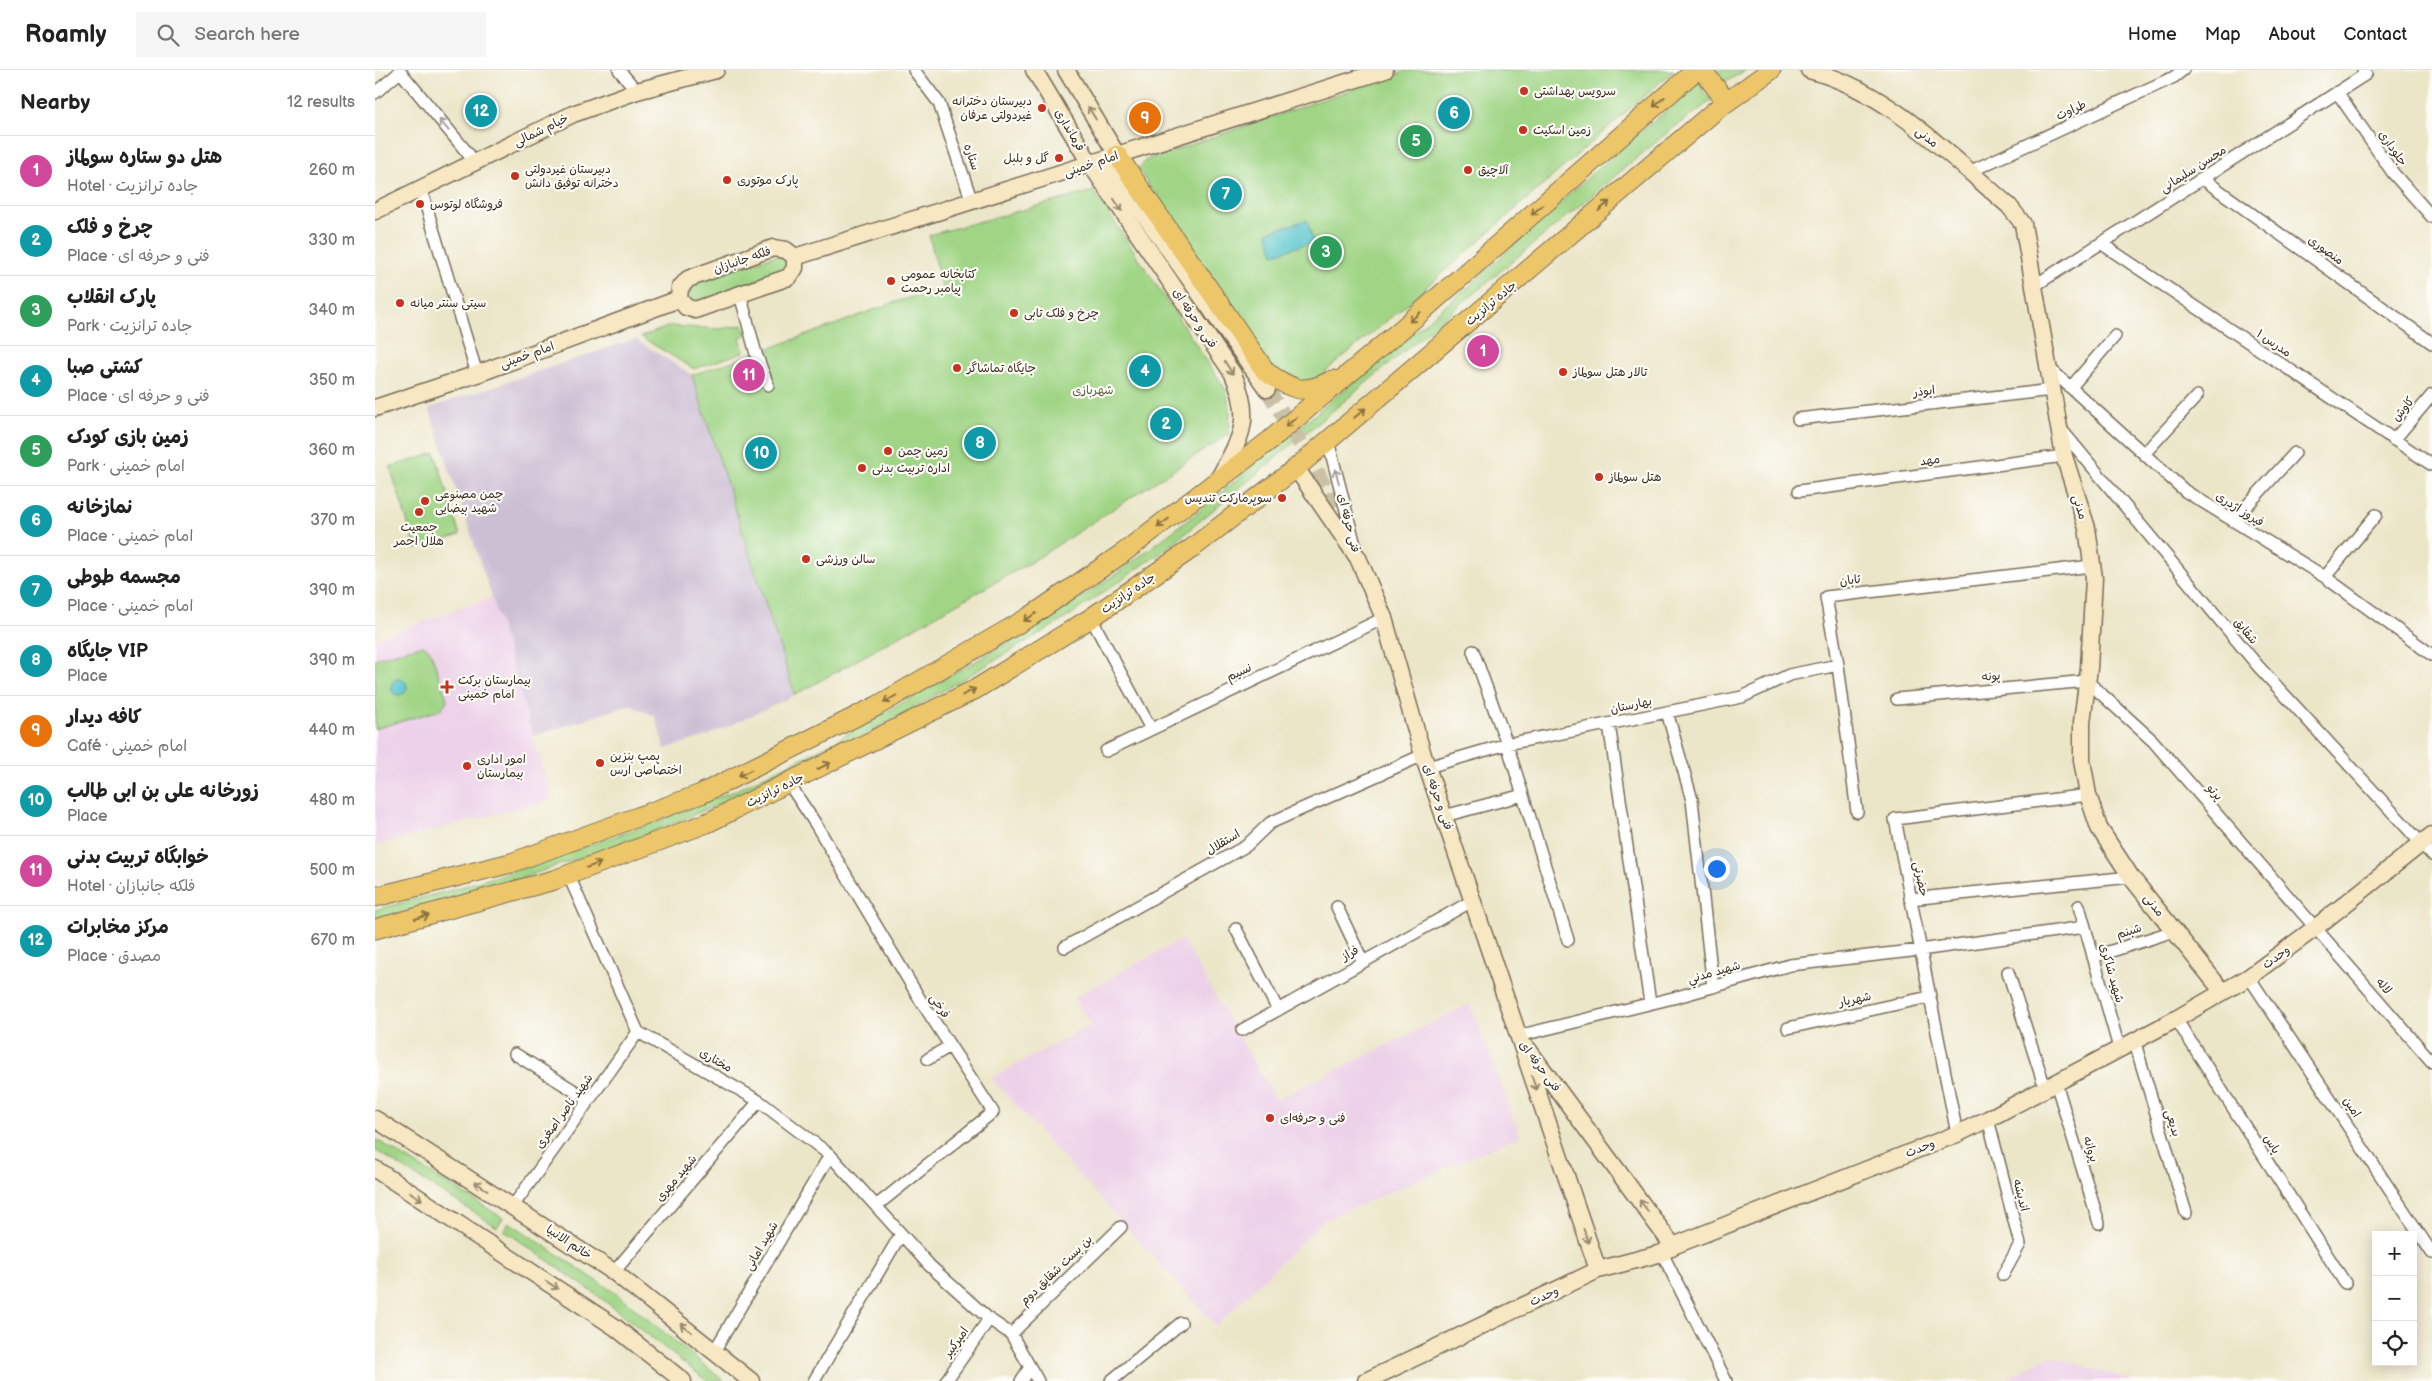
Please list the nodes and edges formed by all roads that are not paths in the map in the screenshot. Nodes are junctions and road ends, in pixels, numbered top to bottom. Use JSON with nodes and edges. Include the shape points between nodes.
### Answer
{"nodes":[{"id":1,"x":619,"y":70,"type":"edge"},
{"id":2,"x":914,"y":70,"type":"edge"},
{"id":3,"x":1034,"y":70,"type":"edge"},
{"id":4,"x":1066,"y":70,"type":"edge"},
{"id":5,"x":1385,"y":70,"type":"edge"},
{"id":6,"x":1696,"y":70,"type":"edge"},
{"id":7,"x":1702,"y":70,"type":"edge"},
{"id":8,"x":1771,"y":70,"type":"edge"},
{"id":9,"x":1809,"y":70,"type":"edge"},
{"id":10,"x":2183,"y":70,"type":"edge"},
{"id":11,"x":399,"y":71,"type":"edge"},
{"id":12,"x":706,"y":71,"type":"edge"},
{"id":13,"x":2364,"y":72,"type":"edge"},
{"id":14,"x":1834,"y":73,"type":"edge"},
{"id":15,"x":1361,"y":74,"type":"edge"},
{"id":16,"x":637,"y":92,"type":"junction"},
{"id":17,"x":2337,"y":92,"type":"junction"},
{"id":18,"x":375,"y":93,"type":"edge"},
{"id":19,"x":1726,"y":101,"type":"junction"},
{"id":20,"x":1104,"y":160,"type":"junction"},
{"id":21,"x":475,"y":162,"type":"junction"},
{"id":22,"x":1969,"y":172,"type":"junction"},
{"id":23,"x":2203,"y":179,"type":"junction"},
{"id":24,"x":421,"y":189,"type":"junction"},
{"id":25,"x":972,"y":202,"type":"junction"},
{"id":26,"x":375,"y":211,"type":"edge"},
{"id":27,"x":2432,"y":217,"type":"edge"},
{"id":28,"x":2102,"y":244,"type":"junction"},
{"id":29,"x":795,"y":257,"type":"junction"},
{"id":30,"x":2035,"y":286,"type":"junction"},
{"id":31,"x":740,"y":294,"type":"junction"},
{"id":32,"x":679,"y":299,"type":"junction"},
{"id":33,"x":2115,"y":336,"type":"dead end"},
{"id":34,"x":2432,"y":343,"type":"edge"},
{"id":35,"x":2048,"y":367,"type":"junction"},
{"id":36,"x":1350,"y":373,"type":"junction"},
{"id":37,"x":477,"y":374,"type":"junction"},
{"id":38,"x":768,"y":385,"type":"dead end"},
{"id":39,"x":2071,"y":387,"type":"junction"},
{"id":40,"x":1267,"y":389,"type":"tunnel mouth"},
{"id":41,"x":2053,"y":390,"type":"junction"},
{"id":42,"x":2432,"y":395,"type":"edge"},
{"id":43,"x":2197,"y":396,"type":"dead end"},
{"id":44,"x":375,"y":408,"type":"edge"},
{"id":45,"x":1798,"y":419,"type":"dead end"},
{"id":46,"x":2059,"y":427,"type":"junction"},
{"id":47,"x":2395,"y":440,"type":"junction"},
{"id":48,"x":1328,"y":441,"type":"junction"},
{"id":49,"x":2295,"y":453,"type":"dead end"},
{"id":50,"x":2145,"y":454,"type":"junction"},
{"id":51,"x":2064,"y":456,"type":"junction"},
{"id":52,"x":2432,"y":465,"type":"edge"},
{"id":53,"x":1297,"y":468,"type":"junction"},
{"id":54,"x":1216,"y":483,"type":"junction"},
{"id":55,"x":1799,"y":491,"type":"dead end"},
{"id":56,"x":2376,"y":515,"type":"dead end"},
{"id":57,"x":2233,"y":521,"type":"junction"},
{"id":58,"x":1358,"y":558,"type":"junction"},
{"id":59,"x":2092,"y":566,"type":"junction"},
{"id":60,"x":2325,"y":577,"type":"junction"},
{"id":61,"x":1091,"y":618,"type":"junction"},
{"id":62,"x":1384,"y":618,"type":"junction"},
{"id":63,"x":1473,"y":652,"type":"dead end"},
{"id":64,"x":2432,"y":655,"type":"edge"},
{"id":65,"x":1838,"y":665,"type":"junction"},
{"id":66,"x":2087,"y":681,"type":"junction"},
{"id":67,"x":1897,"y":699,"type":"dead end"},
{"id":68,"x":1667,"y":712,"type":"junction"},
{"id":69,"x":1609,"y":724,"type":"junction"},
{"id":70,"x":1151,"y":729,"type":"junction"},
{"id":71,"x":1507,"y":744,"type":"junction"},
{"id":72,"x":1106,"y":750,"type":"dead end"},
{"id":73,"x":1425,"y":761,"type":"junction"},
{"id":74,"x":789,"y":784,"type":"junction"},
{"id":75,"x":1523,"y":795,"type":"junction"},
{"id":76,"x":2088,"y":795,"type":"junction"},
{"id":77,"x":1857,"y":812,"type":"dead end"},
{"id":78,"x":1444,"y":816,"type":"junction"},
{"id":79,"x":2429,"y":844,"type":"edge"},
{"id":80,"x":568,"y":874,"type":"junction"},
{"id":81,"x":2131,"y":876,"type":"junction"},
{"id":82,"x":375,"y":897,"type":"edge"},
{"id":83,"x":1910,"y":898,"type":"junction"},
{"id":84,"x":1472,"y":900,"type":"junction"},
{"id":85,"x":2079,"y":906,"type":"dead end"},
{"id":86,"x":1337,"y":907,"type":"dead end"},
{"id":87,"x":2085,"y":927,"type":"junction"},
{"id":88,"x":2315,"y":928,"type":"junction"},
{"id":89,"x":375,"y":929,"type":"edge"},
{"id":90,"x":1236,"y":929,"type":"dead end"},
{"id":91,"x":2174,"y":931,"type":"junction"},
{"id":92,"x":1568,"y":940,"type":"dead end"},
{"id":93,"x":1065,"y":948,"type":"dead end"},
{"id":94,"x":1920,"y":950,"type":"junction"},
{"id":95,"x":2093,"y":957,"type":"junction"},
{"id":96,"x":1363,"y":962,"type":"junction"},
{"id":97,"x":2008,"y":972,"type":"dead end"},
{"id":98,"x":2249,"y":977,"type":"junction"},
{"id":99,"x":1713,"y":987,"type":"junction"},
{"id":100,"x":2223,"y":992,"type":"junction"},
{"id":101,"x":1929,"y":997,"type":"junction"},
{"id":102,"x":1650,"y":1004,"type":"junction"},
{"id":103,"x":1278,"y":1010,"type":"junction"},
{"id":104,"x":2176,"y":1019,"type":"junction"},
{"id":105,"x":1787,"y":1028,"type":"dead end"},
{"id":106,"x":1242,"y":1030,"type":"dead end"},
{"id":107,"x":638,"y":1032,"type":"junction"},
{"id":108,"x":1518,"y":1036,"type":"junction"},
{"id":109,"x":2134,"y":1040,"type":"junction"},
{"id":110,"x":950,"y":1046,"type":"junction"},
{"id":111,"x":2119,"y":1048,"type":"junction"},
{"id":112,"x":515,"y":1054,"type":"dead end"},
{"id":113,"x":928,"y":1059,"type":"dead end"},
{"id":114,"x":2432,"y":1062,"type":"edge"},
{"id":115,"x":2051,"y":1085,"type":"junction"},
{"id":116,"x":589,"y":1100,"type":"junction"},
{"id":117,"x":759,"y":1101,"type":"junction"},
{"id":118,"x":1988,"y":1118,"type":"junction"},
{"id":119,"x":375,"y":1119,"type":"edge"},
{"id":120,"x":1957,"y":1134,"type":"junction"},
{"id":121,"x":830,"y":1155,"type":"junction"},
{"id":122,"x":375,"y":1169,"type":"edge"},
{"id":123,"x":513,"y":1206,"type":"junction"},
{"id":124,"x":877,"y":1206,"type":"junction"},
{"id":125,"x":2186,"y":1214,"type":"dead end"},
{"id":126,"x":2099,"y":1223,"type":"dead end"},
{"id":127,"x":1121,"y":1227,"type":"dead end"},
{"id":128,"x":901,"y":1234,"type":"junction"},
{"id":129,"x":1667,"y":1249,"type":"junction"},
{"id":130,"x":2432,"y":1253,"type":"edge"},
{"id":131,"x":1597,"y":1270,"type":"junction"},
{"id":132,"x":614,"y":1272,"type":"junction"},
{"id":133,"x":2003,"y":1275,"type":"dead end"},
{"id":134,"x":2345,"y":1283,"type":"dead end"},
{"id":135,"x":989,"y":1319,"type":"junction"},
{"id":136,"x":1181,"y":1323,"type":"dead end"},
{"id":137,"x":1011,"y":1334,"type":"junction"},
{"id":138,"x":715,"y":1350,"type":"junction"},
{"id":139,"x":1030,"y":1368,"type":"junction"},
{"id":140,"x":683,"y":1381,"type":"edge"},
{"id":141,"x":751,"y":1381,"type":"edge"},
{"id":142,"x":814,"y":1381,"type":"edge"},
{"id":143,"x":946,"y":1381,"type":"edge"},
{"id":144,"x":1021,"y":1381,"type":"edge"},
{"id":145,"x":1038,"y":1381,"type":"edge"},
{"id":146,"x":1111,"y":1381,"type":"edge"},
{"id":147,"x":1366,"y":1381,"type":"edge"},
{"id":148,"x":1726,"y":1381,"type":"edge"}],
"edges":[{"from":1,"to":16,"type":"street"},
{"from":2,"to":25,"type":"street","name":"ستاره","via":[[939,103]]},
{"from":3,"to":20,"type":"street","name":"فرمانداری"},
{"from":20,"to":4,"type":"street","one_way":true},
{"from":5,"to":15,"type":"street","name":"امام خمینی"},
{"from":6,"to":36,"type":"main road","one_way":true},
{"from":7,"to":19,"type":"main road"},
{"from":8,"to":19,"type":"main road","name":"جاده ترانزیت"},
{"from":9,"to":14,"type":"street","name":"مدنی"},
{"from":10,"to":22,"type":"street","name":"طراوت"},
{"from":11,"to":18,"type":"street"},
{"from":21,"to":11,"type":"street","one_way":true},
{"from":12,"to":16,"type":"street","name":"خیام شمالی"},
{"from":13,"to":17,"type":"street","name":"محسن سلیمانی"},
{"from":14,"to":22,"type":"street","name":"مدنی","via":[[1898,113]]},
{"from":15,"to":20,"type":"street","name":"امام خمینی"},
{"from":16,"to":21,"type":"street","name":"خیام شمالی","via":[[573,114]]},
{"from":17,"to":23,"type":"street","name":"محسن سلیمانی"},
{"from":17,"to":27,"type":"street","name":"جلوداری","via":[[2393,173]]},
{"from":48,"to":19,"type":"main road","name":"جاده ترانزیت","one_way":true},
{"from":20,"to":25,"type":"street","name":"امام خمینی"},
{"from":20,"to":36,"type":"main road","via":[[1266,372],[1296,388],[1312,390]]},
{"from":20,"to":40,"type":"street"},
{"from":20,"to":54,"type":"street","name":"فنی و حرفه ای","one_way":true,"via":[[1242,393],[1245,410],[1240,439]]},
{"from":21,"to":24,"type":"street","name":"خیام شمالی"},
{"from":22,"to":30,"type":"street","name":"مدنی","via":[[2009,206],[2023,224]]},
{"from":23,"to":28,"type":"street","name":"محسن سلیمانی"},
{"from":23,"to":34,"type":"street","name":"منصوری"},
{"from":24,"to":26,"type":"street","name":"خیام شمالی"},
{"from":24,"to":37,"type":"street"},
{"from":25,"to":29,"type":"street","name":"امام خمینی"},
{"from":28,"to":30,"type":"street","name":"محسن سلیمانی"},
{"from":28,"to":47,"type":"street","name":"مدرس ۱"},
{"from":29,"to":31,"type":"street","via":[[795,268],[789,277]]},
{"from":29,"to":32,"type":"street","name":"فلکه جانبازان","via":[[786,250],[773,248],[688,279],[680,288]]},
{"from":30,"to":35,"type":"street","name":"مدنی"},
{"from":31,"to":32,"type":"street","via":[[695,310],[686,307]]},
{"from":31,"to":38,"type":"street"},
{"from":32,"to":37,"type":"street","name":"امام خمینی"},
{"from":33,"to":39,"type":"street"},
{"from":35,"to":39,"type":"street","name":"فیروز اژدری"},
{"from":35,"to":41,"type":"street","name":"مدنی"},
{"from":36,"to":54,"type":"main road","one_way":true},
{"from":37,"to":44,"type":"street","name":"امام خمینی"},
{"from":39,"to":50,"type":"street","name":"فیروز اژدری"},
{"from":41,"to":45,"type":"street","name":"ابوذر"},
{"from":41,"to":46,"type":"street","name":"مدنی"},
{"from":42,"to":47,"type":"street","name":"کاوش"},
{"from":43,"to":50,"type":"street"},
{"from":46,"to":51,"type":"street","name":"مدنی"},
{"from":46,"to":79,"type":"street","name":"شقایق","via":[[2258,666]]},
{"from":47,"to":52,"type":"street","name":"مدرس ۱"},
{"from":48,"to":53,"type":"main road","name":"جاده ترانزیت"},
{"from":58,"to":48,"type":"street","name":"فنی حرفه ای","one_way":true},
{"from":49,"to":57,"type":"street"},
{"from":50,"to":57,"type":"street","name":"فیروز اژدری","via":[[2185,491]]},
{"from":51,"to":55,"type":"street","name":"مهد"},
{"from":51,"to":59,"type":"street","name":"مدنی","via":[[2087,528]]},
{"from":53,"to":58,"type":"street","name":"فنی حرفه ای"},
{"from":53,"to":61,"type":"main road","name":"جاده ترانزیت","via":[[1191,549]]},
{"from":54,"to":82,"type":"main road","one_way":true,"via":[[1123,553],[1031,616],[877,706],[715,787],[567,844]]},
{"from":56,"to":60,"type":"street"},
{"from":57,"to":60,"type":"street","name":"فیروز اژدری"},
{"from":58,"to":62,"type":"street","name":"فنی و حرفه ای"},
{"from":59,"to":65,"type":"street","name":"تابان","via":[[1826,597]]},
{"from":59,"to":66,"type":"street","name":"مدنی","via":[[2094,578]]},
{"from":60,"to":64,"type":"street","name":"فیروز اژدری"},
{"from":61,"to":70,"type":"street"},
{"from":74,"to":61,"type":"main road","name":"جاده ترانزیت","one_way":true,"via":[[976,689]]},
{"from":62,"to":70,"type":"street","name":"نسيم"},
{"from":62,"to":73,"type":"street","name":"فنی و حرفه ای"},
{"from":63,"to":71,"type":"street"},
{"from":65,"to":68,"type":"street","name":"بهارستان","via":[[1789,675],[1742,696]]},
{"from":65,"to":77,"type":"street","name":"تابان"},
{"from":66,"to":67,"type":"street","name":"پونه"},
{"from":66,"to":76,"type":"street","name":"مدنی","via":[[2081,722],[2082,760]]},
{"from":66,"to":88,"type":"street","name":"پرتو","via":[[2153,741]]},
{"from":68,"to":69,"type":"street","name":"بهارستان"},
{"from":68,"to":99,"type":"street","via":[[1692,800]]},
{"from":69,"to":71,"type":"street","name":"بهارستان"},
{"from":69,"to":102,"type":"street"},
{"from":70,"to":72,"type":"street","name":"نسيم"},
{"from":71,"to":73,"type":"street","name":"بهارستان"},
{"from":71,"to":75,"type":"street"},
{"from":73,"to":78,"type":"street","name":"فنی و حرفه ای"},
{"from":73,"to":93,"type":"street","name":"استقلال","via":[[1270,822],[1246,846]]},
{"from":80,"to":74,"type":"main road","name":"جاده ترانزیت","one_way":true,"via":[[707,823]]},
{"from":74,"to":110,"type":"street","name":"فرخی"},
{"from":75,"to":78,"type":"street"},
{"from":75,"to":92,"type":"street"},
{"from":76,"to":81,"type":"street","name":"مدنی","via":[[2099,828]]},
{"from":76,"to":83,"type":"street","name":"حضرتی","via":[[1895,819]]},
{"from":78,"to":84,"type":"street","name":"فنی و حرفه ای"},
{"from":79,"to":88,"type":"street","name":"وحدت"},
{"from":89,"to":80,"type":"main road","name":"جاده ترانزیت","one_way":true},
{"from":80,"to":107,"type":"street"},
{"from":81,"to":83,"type":"street"},
{"from":81,"to":91,"type":"street","name":"مدنی"},
{"from":83,"to":94,"type":"street","name":"حضرتی"},
{"from":84,"to":96,"type":"street","name":"فراز"},
{"from":84,"to":108,"type":"street","name":"فنی و حرفه ای"},
{"from":85,"to":87,"type":"street","name":"شهید شاکری"},
{"from":86,"to":96,"type":"street"},
{"from":87,"to":94,"type":"street","name":"شهيد مدني"},
{"from":87,"to":95,"type":"street","name":"شهید شاکری"},
{"from":88,"to":98,"type":"street","name":"وحدت"},
{"from":88,"to":114,"type":"street","name":"لاله"},
{"from":90,"to":103,"type":"street"},
{"from":91,"to":95,"type":"street","name":"شبنم"},
{"from":91,"to":100,"type":"street","name":"مدنی"},
{"from":94,"to":99,"type":"street","name":"شهيد مدني","via":[[1790,965]]},
{"from":94,"to":101,"type":"street","name":"حضرتی"},
{"from":95,"to":111,"type":"street","name":"شهید شاکری"},
{"from":96,"to":103,"type":"street","name":"فراز"},
{"from":97,"to":115,"type":"street","name":"پروانه"},
{"from":98,"to":100,"type":"street","name":"وحدت"},
{"from":98,"to":130,"type":"street","name":"امین"},
{"from":99,"to":102,"type":"street","name":"شهيد مدني"},
{"from":100,"to":104,"type":"street","name":"وحدت"},
{"from":101,"to":105,"type":"street","name":"شهریار"},
{"from":101,"to":120,"type":"street","name":"حضرتی"},
{"from":102,"to":108,"type":"street","name":"شهيد مدني"},
{"from":103,"to":106,"type":"street","name":"فراز"},
{"from":104,"to":109,"type":"street","name":"وحدت"},
{"from":104,"to":134,"type":"street","name":"یاس"},
{"from":107,"to":116,"type":"street","name":"شهید ناصر اصغری"},
{"from":107,"to":117,"type":"street","name":"مختاری"},
{"from":129,"to":108,"type":"street","name":"فنی حرفه ای","one_way":true},
{"from":108,"to":131,"type":"street","name":"فنی حرفه ای","one_way":true},
{"from":109,"to":111,"type":"street","name":"وحدت"},
{"from":109,"to":125,"type":"street","name":"بدیعی"},
{"from":110,"to":113,"type":"street"},
{"from":110,"to":124,"type":"street","name":"فرخی","via":[[993,1112]]},
{"from":111,"to":115,"type":"street","name":"وحدت"},
{"from":112,"to":116,"type":"street"},
{"from":115,"to":118,"type":"street","name":"وحدت"},
{"from":115,"to":126,"type":"street","name":"پروانه"},
{"from":116,"to":123,"type":"street","name":"شهید ناصر اصغری"},
{"from":117,"to":121,"type":"street","name":"مختاری"},
{"from":117,"to":132,"type":"street","name":"شهید مهری"},
{"from":118,"to":120,"type":"street","name":"وحدت"},
{"from":118,"to":133,"type":"street","name":"اندیشه","via":[[2019,1244]]},
{"from":123,"to":119,"type":"street","name":"خاتم الانبیا","one_way":true},
{"from":120,"to":129,"type":"street","name":"وحدت"},
{"from":121,"to":124,"type":"street","name":"مختاری"},
{"from":121,"to":138,"type":"street","name":"شهید امانی"},
{"from":122,"to":140,"type":"street","one_way":true,"via":[[615,1327]]},
{"from":123,"to":132,"type":"street","name":"خاتم الانبیا"},
{"from":124,"to":128,"type":"street","name":"مختاری"},
{"from":127,"to":137,"type":"street","name":"بن بست شقایق دوم"},
{"from":128,"to":135,"type":"street","name":"مختاری","via":[[930,1266]]},
{"from":128,"to":142,"type":"street"},
{"from":129,"to":131,"type":"street","name":"وحدت"},
{"from":129,"to":148,"type":"street","name":"فنی حرفه ای"},
{"from":131,"to":147,"type":"street","name":"وحدت"},
{"from":138,"to":132,"type":"street","name":"خاتم الانبیا","one_way":true},
{"from":135,"to":137,"type":"street","name":"مختاری"},
{"from":135,"to":143,"type":"street","name":"امیرکبیر"},
{"from":136,"to":146,"type":"street"},
{"from":137,"to":139,"type":"street","name":"مختاری"},
{"from":138,"to":141,"type":"street","name":"خاتم الانبیا"},
{"from":139,"to":144,"type":"street"},
{"from":139,"to":145,"type":"street","name":"مختاری"}]}
